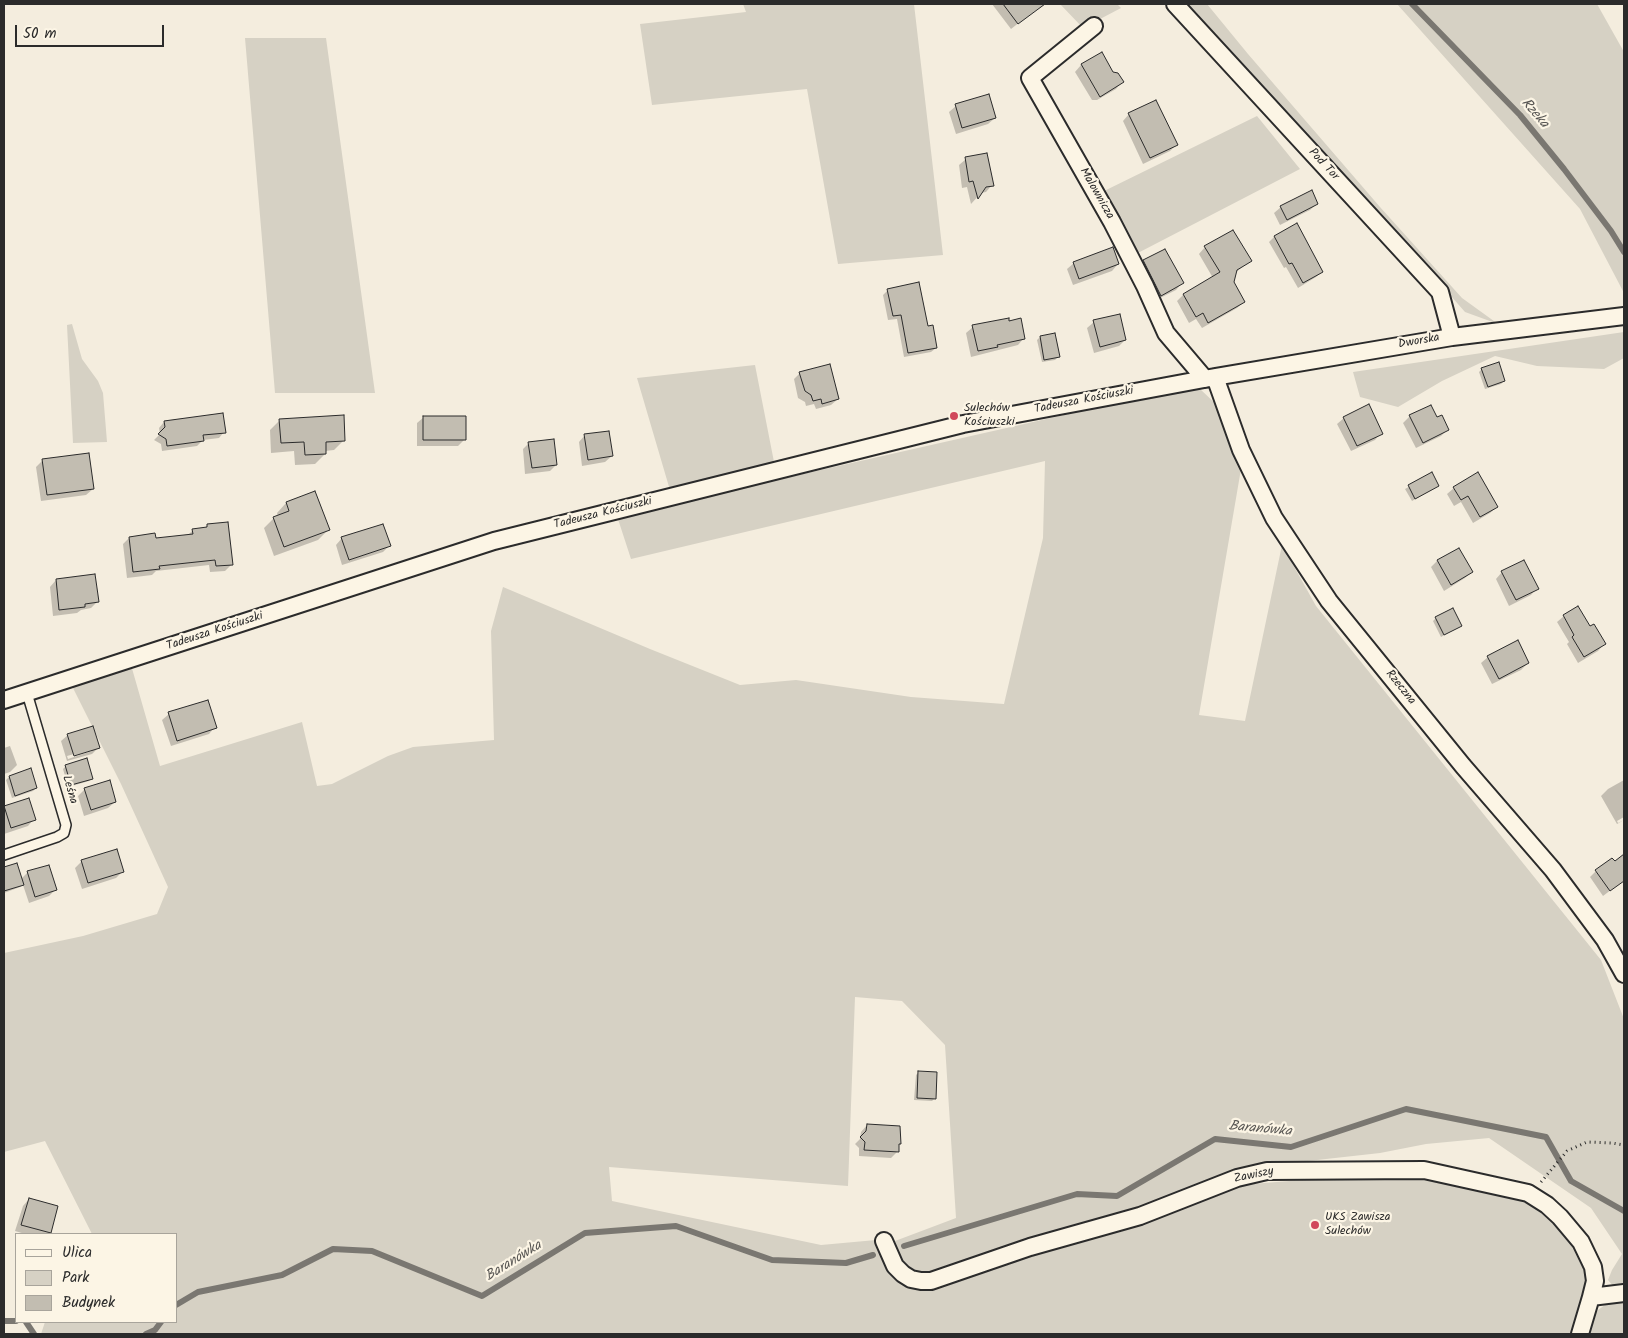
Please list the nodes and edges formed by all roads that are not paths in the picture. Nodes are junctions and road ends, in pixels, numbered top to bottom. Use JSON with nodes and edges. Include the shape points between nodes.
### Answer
{"nodes":[{"id":1,"x":1175,"y":4,"type":"edge"},
{"id":2,"x":1094,"y":26,"type":"dead end"},
{"id":3,"x":1624,"y":316,"type":"edge"},
{"id":4,"x":1452,"y":337,"type":"junction"},
{"id":5,"x":1210,"y":378,"type":"junction"},
{"id":6,"x":27,"y":693,"type":"junction"},
{"id":7,"x":4,"y":700,"type":"edge"},
{"id":8,"x":4,"y":855,"type":"edge"},
{"id":9,"x":1624,"y":974,"type":"edge"},
{"id":10,"x":884,"y":1241,"type":"dead end"},
{"id":11,"x":1624,"y":1293,"type":"edge"},
{"id":12,"x":1591,"y":1297,"type":"junction"},
{"id":13,"x":1580,"y":1334,"type":"edge"}],
"edges":[{"from":1,"to":4,"type":"street","name":"Pod Tor","via":[[1440,292]]},
{"from":2,"to":5,"type":"street","name":"Malownicza","via":[[1030,78],[1112,222],[1166,333]]},
{"from":3,"to":4,"type":"street","name":"Dworska"},
{"from":4,"to":5,"type":"street","name":"Dworska"},
{"from":5,"to":6,"type":"street","name":"Tadeusza Kościuszki","via":[[963,424],[494,541]]},
{"from":5,"to":9,"type":"street","name":"Rzeczna","via":[[1240,450],[1274,518],[1329,601],[1553,870],[1606,940]]},
{"from":6,"to":7,"type":"street","name":"Tadeusza Kościuszki"},
{"from":6,"to":8,"type":"lane","name":"Leśna","via":[[66,825],[58,838]]},
{"from":10,"to":12,"type":"street","name":"Zawiszy","via":[[895,1266],[903,1274],[911,1279],[931,1281],[1140,1216],[1237,1178],[1267,1171],[1424,1170],[1528,1193],[1547,1206],[1581,1242],[1593,1267],[1595,1281]]},
{"from":11,"to":12,"type":"street"},
{"from":12,"to":13,"type":"street","name":"Zawiszy"}]}
